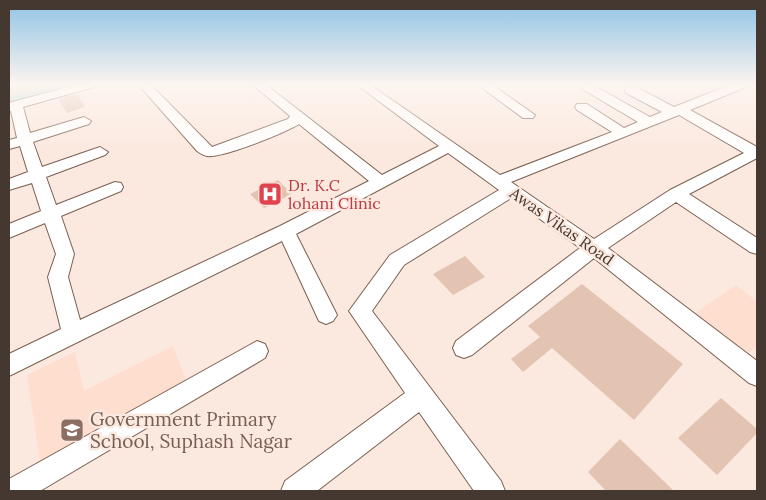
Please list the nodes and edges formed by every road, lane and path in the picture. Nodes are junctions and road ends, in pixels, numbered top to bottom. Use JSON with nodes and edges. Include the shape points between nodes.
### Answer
{"nodes":[{"id":1,"x":12,"y":107,"type":"edge"},
{"id":2,"x":165,"y":107,"type":"edge"},
{"id":3,"x":286,"y":107,"type":"edge"},
{"id":4,"x":394,"y":107,"type":"edge"},
{"id":5,"x":516,"y":107,"type":"edge"},
{"id":6,"x":582,"y":107,"type":"dead end"},
{"id":7,"x":624,"y":107,"type":"edge"},
{"id":8,"x":669,"y":107,"type":"edge"},
{"id":9,"x":685,"y":107,"type":"edge"},
{"id":10,"x":677,"y":111,"type":"junction"},
{"id":11,"x":297,"y":116,"type":"junction"},
{"id":12,"x":528,"y":116,"type":"dead end"},
{"id":13,"x":84,"y":121,"type":"dead end"},
{"id":14,"x":649,"y":122,"type":"junction"},
{"id":15,"x":623,"y":133,"type":"junction"},
{"id":16,"x":17,"y":143,"type":"edge"},
{"id":17,"x":449,"y":147,"type":"junction"},
{"id":18,"x":100,"y":152,"type":"dead end"},
{"id":19,"x":757,"y":153,"type":"edge"},
{"id":20,"x":36,"y":175,"type":"junction"},
{"id":21,"x":381,"y":183,"type":"junction"},
{"id":22,"x":9,"y":184,"type":"edge"},
{"id":23,"x":505,"y":186,"type":"junction"},
{"id":24,"x":116,"y":187,"type":"dead end"},
{"id":25,"x":676,"y":194,"type":"junction"},
{"id":26,"x":52,"y":214,"type":"junction"},
{"id":27,"x":9,"y":231,"type":"edge"},
{"id":28,"x":286,"y":231,"type":"junction"},
{"id":29,"x":757,"y":247,"type":"edge"},
{"id":30,"x":594,"y":248,"type":"junction"},
{"id":31,"x":326,"y":315,"type":"dead end"},
{"id":32,"x":73,"y":334,"type":"junction"},
{"id":33,"x":464,"y":348,"type":"dead end"},
{"id":34,"x":258,"y":350,"type":"dead end"},
{"id":35,"x":9,"y":365,"type":"edge"},
{"id":36,"x":757,"y":375,"type":"edge"},
{"id":37,"x":421,"y":396,"type":"junction"},
{"id":38,"x":309,"y":487,"type":"edge"},
{"id":39,"x":14,"y":491,"type":"edge"},
{"id":40,"x":491,"y":491,"type":"edge"}],
"edges":[{"from":1,"to":16,"type":"street"},
{"from":2,"to":11,"type":"street","via":[[202,148],[210,152],[293,122]]},
{"from":3,"to":11,"type":"street"},
{"from":4,"to":17,"type":"street","name":"Awas Vikas Road"},
{"from":5,"to":12,"type":"street"},
{"from":6,"to":15,"type":"street"},
{"from":7,"to":14,"type":"street"},
{"from":8,"to":10,"type":"street"},
{"from":9,"to":10,"type":"street"},
{"from":10,"to":14,"type":"street"},
{"from":10,"to":19,"type":"street"},
{"from":11,"to":21,"type":"street"},
{"from":13,"to":16,"type":"street"},
{"from":14,"to":15,"type":"street"},
{"from":15,"to":23,"type":"street"},
{"from":16,"to":20,"type":"street"},
{"from":17,"to":21,"type":"street"},
{"from":17,"to":23,"type":"street","name":"Awas Vikas Road"},
{"from":18,"to":20,"type":"street"},
{"from":19,"to":25,"type":"street"},
{"from":20,"to":22,"type":"street"},
{"from":20,"to":26,"type":"street"},
{"from":21,"to":28,"type":"street"},
{"from":23,"to":30,"type":"street","name":"Awas Vikas Road"},
{"from":23,"to":37,"type":"street","via":[[397,260],[360,311]]},
{"from":24,"to":26,"type":"street"},
{"from":25,"to":29,"type":"street"},
{"from":25,"to":30,"type":"street"},
{"from":26,"to":27,"type":"street"},
{"from":26,"to":32,"type":"street","via":[[65,254],[58,277]]},
{"from":28,"to":31,"type":"street"},
{"from":28,"to":32,"type":"street"},
{"from":30,"to":33,"type":"street"},
{"from":30,"to":36,"type":"street","name":"Awas Vikas Road"},
{"from":32,"to":35,"type":"street"},
{"from":34,"to":39,"type":"street"},
{"from":37,"to":38,"type":"street"},
{"from":37,"to":40,"type":"street"}]}
